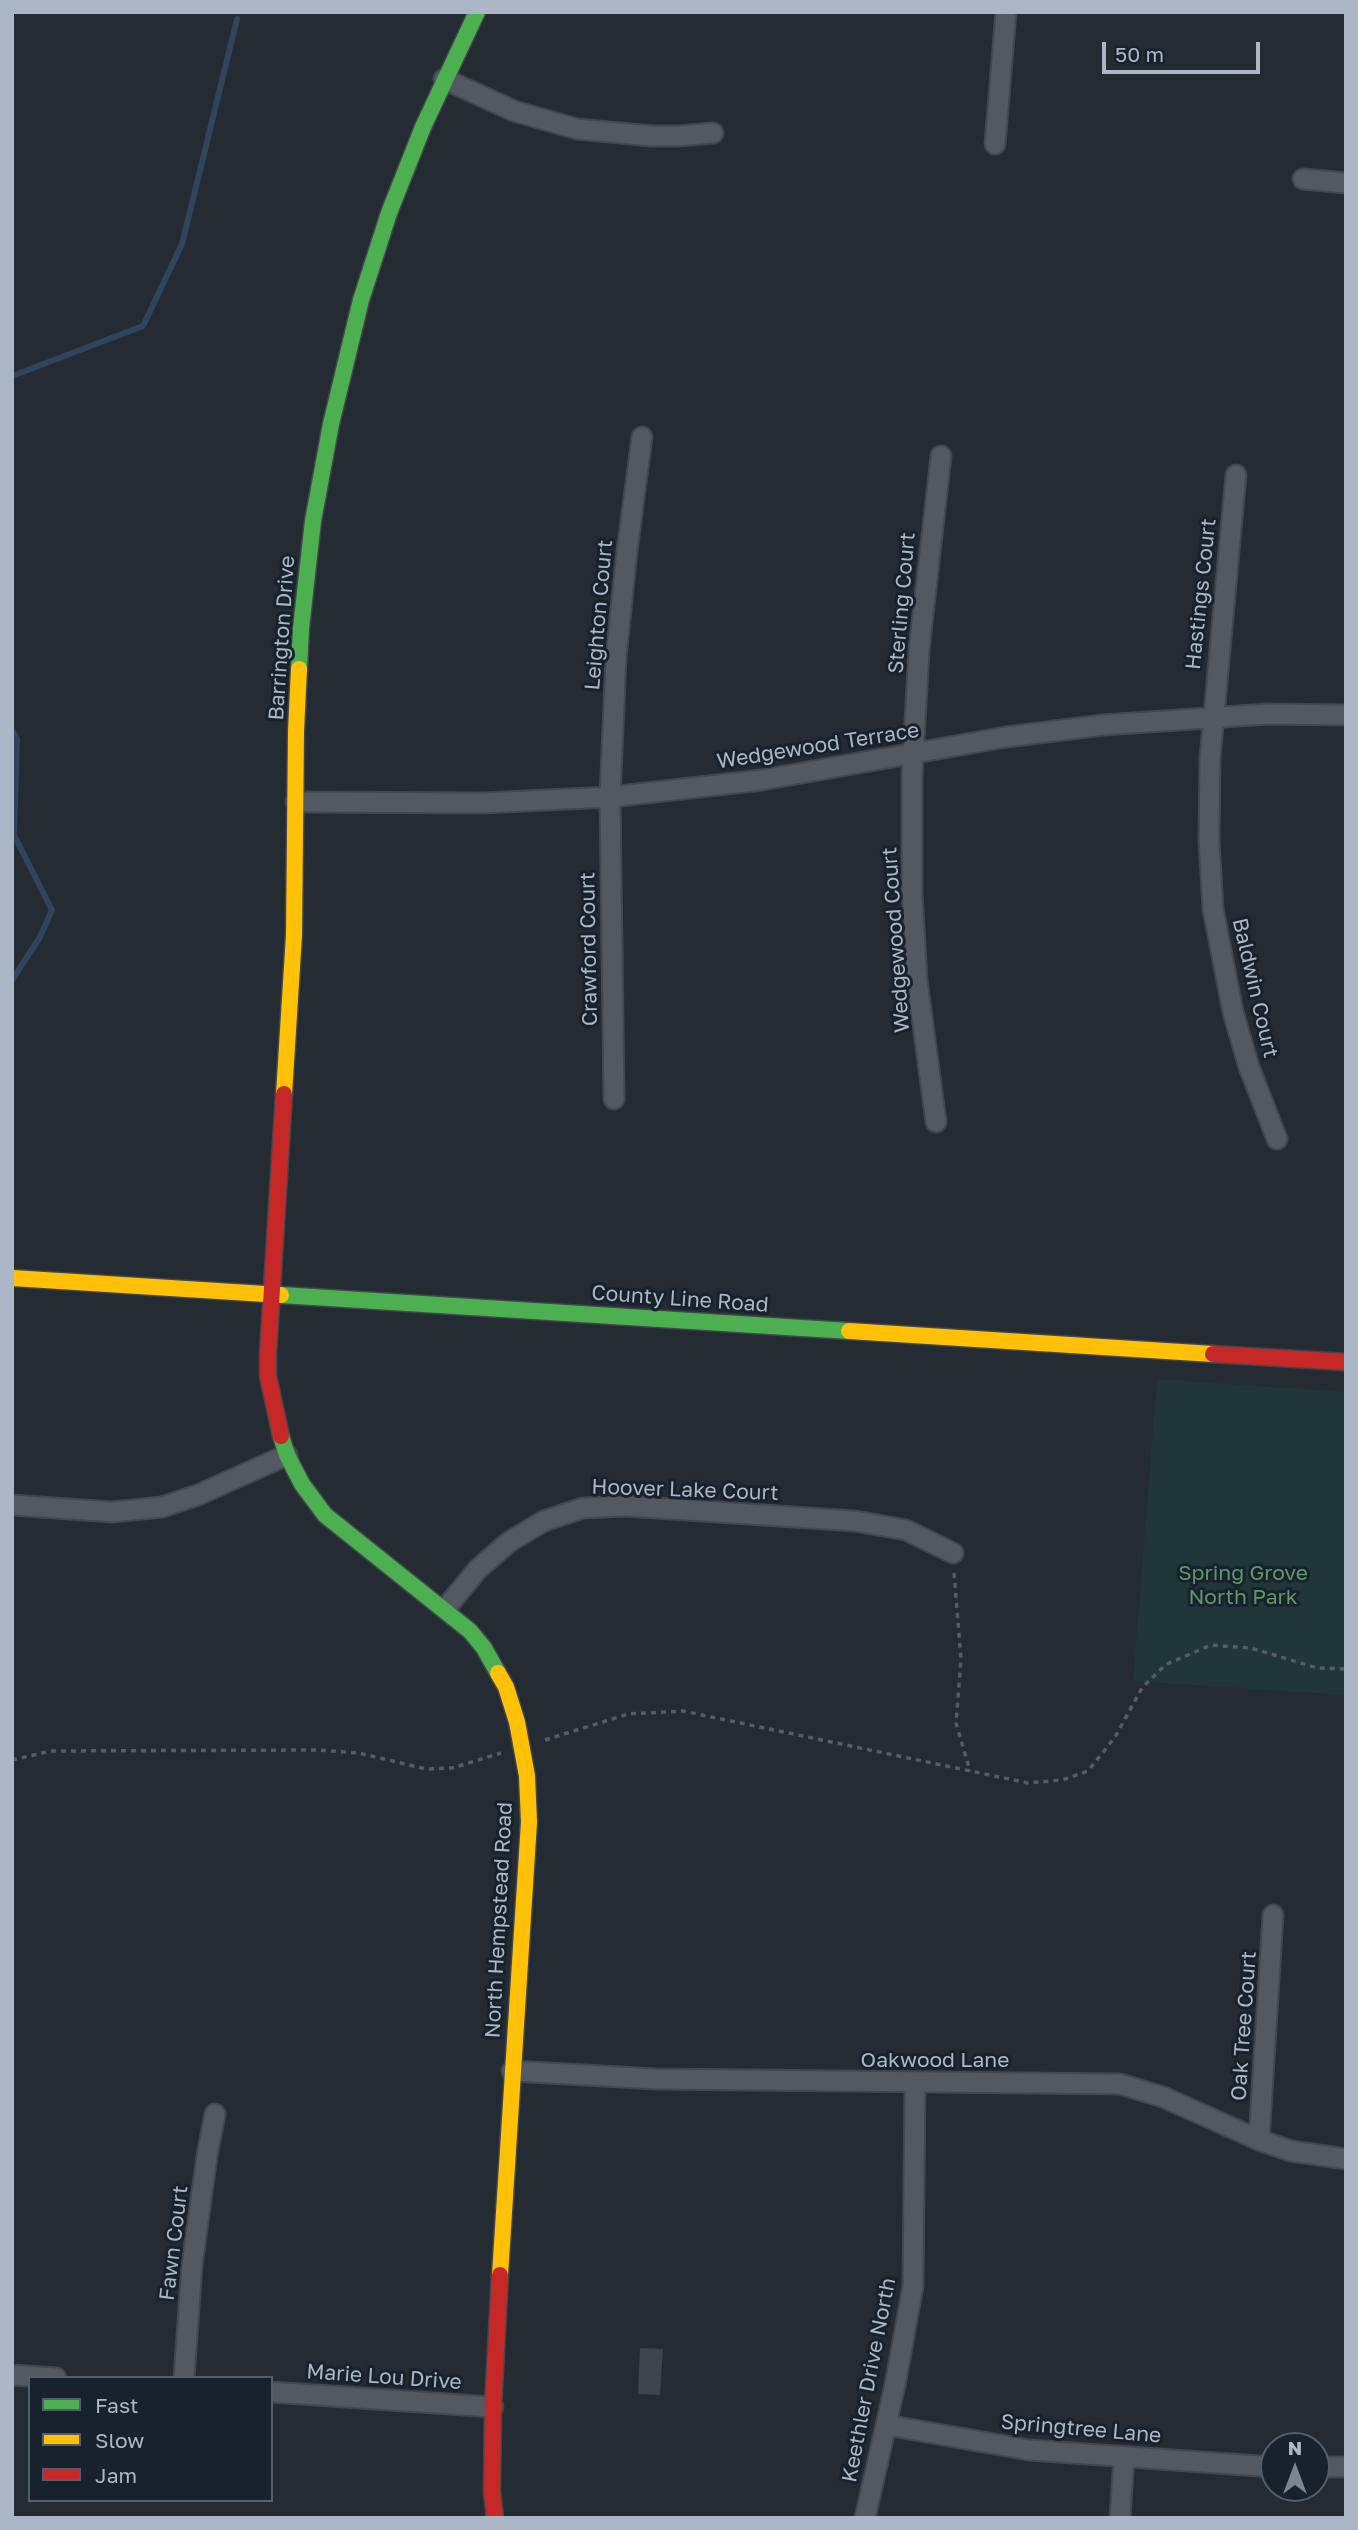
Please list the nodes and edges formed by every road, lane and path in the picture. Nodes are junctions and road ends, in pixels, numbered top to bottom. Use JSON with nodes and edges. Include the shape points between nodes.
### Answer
{"nodes":[{"id":1,"x":477,"y":12,"type":"edge"},
{"id":2,"x":1006,"y":12,"type":"edge"},
{"id":3,"x":444,"y":79,"type":"junction"},
{"id":4,"x":713,"y":133,"type":"dead end"},
{"id":5,"x":995,"y":144,"type":"dead end"},
{"id":6,"x":1303,"y":179,"type":"dead end"},
{"id":7,"x":1346,"y":183,"type":"edge"},
{"id":8,"x":642,"y":437,"type":"dead end"},
{"id":9,"x":941,"y":456,"type":"dead end"},
{"id":10,"x":1236,"y":475,"type":"dead end"},
{"id":11,"x":1346,"y":715,"type":"edge"},
{"id":12,"x":1212,"y":717,"type":"junction"},
{"id":13,"x":914,"y":755,"type":"junction"},
{"id":14,"x":610,"y":797,"type":"junction"},
{"id":15,"x":296,"y":802,"type":"junction"},
{"id":16,"x":614,"y":1099,"type":"dead end"},
{"id":17,"x":936,"y":1122,"type":"dead end"},
{"id":18,"x":1278,"y":1139,"type":"dead end"},
{"id":19,"x":12,"y":1278,"type":"edge"},
{"id":20,"x":271,"y":1294,"type":"junction"},
{"id":21,"x":1346,"y":1362,"type":"edge"},
{"id":22,"x":287,"y":1455,"type":"junction"},
{"id":23,"x":12,"y":1505,"type":"edge"},
{"id":24,"x":953,"y":1553,"type":"joint"},
{"id":25,"x":445,"y":1608,"type":"junction"},
{"id":26,"x":1346,"y":1669,"type":"edge"},
{"id":27,"x":521,"y":1748,"type":"junction"},
{"id":28,"x":12,"y":1760,"type":"edge"},
{"id":29,"x":970,"y":1771,"type":"junction"},
{"id":30,"x":1273,"y":1915,"type":"dead end"},
{"id":31,"x":512,"y":2071,"type":"junction"},
{"id":32,"x":915,"y":2083,"type":"junction"},
{"id":33,"x":215,"y":2115,"type":"dead end"},
{"id":34,"x":1259,"y":2140,"type":"junction"},
{"id":35,"x":1346,"y":2159,"type":"edge"},
{"id":36,"x":184,"y":2376,"type":"edge"},
{"id":37,"x":273,"y":2392,"type":"edge"},
{"id":38,"x":493,"y":2407,"type":"junction"},
{"id":39,"x":886,"y":2425,"type":"junction"},
{"id":40,"x":1124,"y":2457,"type":"junction"},
{"id":41,"x":1260,"y":2466,"type":"edge"},
{"id":42,"x":495,"y":2518,"type":"edge"},
{"id":43,"x":865,"y":2518,"type":"edge"},
{"id":44,"x":1120,"y":2518,"type":"edge"}],
"edges":[{"from":1,"to":3,"type":"street","name":"Barrington Drive"},
{"from":2,"to":5,"type":"street"},
{"from":3,"to":4,"type":"street","via":[[514,111],[577,129],[652,136]]},
{"from":3,"to":15,"type":"street","name":"Barrington Drive","via":[[389,213],[361,300],[331,424],[302,617]]},
{"from":6,"to":7,"type":"street"},
{"from":8,"to":14,"type":"street","name":"Leighton Court","via":[[616,657]]},
{"from":9,"to":13,"type":"street","name":"Sterling Court","via":[[919,650]]},
{"from":10,"to":12,"type":"street","name":"Hastings Court"},
{"from":11,"to":12,"type":"street","name":"Wedgewood Terrace"},
{"from":12,"to":13,"type":"street","name":"Wedgewood Terrace","via":[[1006,737]]},
{"from":12,"to":18,"type":"street","name":"Baldwin Court","via":[[1209,840],[1213,909],[1233,1012]]},
{"from":13,"to":14,"type":"street","name":"Wedgewood Terrace","via":[[762,780]]},
{"from":13,"to":17,"type":"street","name":"Wedgewood Court","via":[[914,943]]},
{"from":14,"to":15,"type":"street","name":"Wedgewood Terrace","via":[[483,803]]},
{"from":14,"to":16,"type":"street","name":"Crawford Court"},
{"from":15,"to":20,"type":"street","name":"Barrington Drive","via":[[294,935]]},
{"from":19,"to":20,"type":"street","name":"County Line Road"},
{"from":20,"to":21,"type":"street","name":"County Line Road"},
{"from":20,"to":22,"type":"street","name":"North Hempstead Road","via":[[268,1376]]},
{"from":22,"to":23,"type":"street","via":[[162,1507],[112,1512]]},
{"from":22,"to":25,"type":"street","name":"North Hempstead Road","via":[[325,1515]]},
{"from":24,"to":25,"type":"street","name":"Hoover Lake Court","via":[[906,1530],[855,1521],[625,1506],[583,1508],[544,1521],[509,1542]]},
{"from":24,"to":29,"type":"path","via":[[961,1659],[956,1723]]},
{"from":25,"to":27,"type":"street","name":"North Hempstead Road","via":[[484,1648],[506,1687]]},
{"from":26,"to":29,"type":"path","via":[[1317,1668],[1251,1648],[1210,1645],[1165,1665],[1142,1688],[1115,1737],[1088,1771],[1062,1780],[1028,1783]]},
{"from":27,"to":28,"type":"path","via":[[452,1768],[426,1769],[359,1753],[319,1750],[51,1751]]},
{"from":27,"to":29,"type":"path","via":[[628,1714],[683,1711]]},
{"from":27,"to":31,"type":"street","name":"North Hempstead Road","via":[[529,1822]]},
{"from":30,"to":34,"type":"street","name":"Oak Tree Court"},
{"from":31,"to":32,"type":"street","name":"Oakwood Lane","via":[[656,2079]]},
{"from":31,"to":38,"type":"street","name":"North Hempstead Road"},
{"from":32,"to":34,"type":"street","name":"Oakwood Lane","via":[[1120,2084],[1163,2097]]},
{"from":32,"to":39,"type":"street","name":"Keethler Drive North","via":[[914,2286]]},
{"from":33,"to":36,"type":"street","name":"Fawn Court","via":[[192,2265]]},
{"from":34,"to":35,"type":"street","name":"Oakwood Lane","via":[[1291,2151]]},
{"from":37,"to":38,"type":"street","name":"Marie Lou Drive"},
{"from":38,"to":42,"type":"street","name":"North Hempstead Road"},
{"from":39,"to":40,"type":"street","name":"Springtree Lane","via":[[1029,2450]]},
{"from":39,"to":43,"type":"street","name":"Keethler Drive North"},
{"from":40,"to":41,"type":"street","name":"Springtree Lane"},
{"from":40,"to":44,"type":"street"}]}
